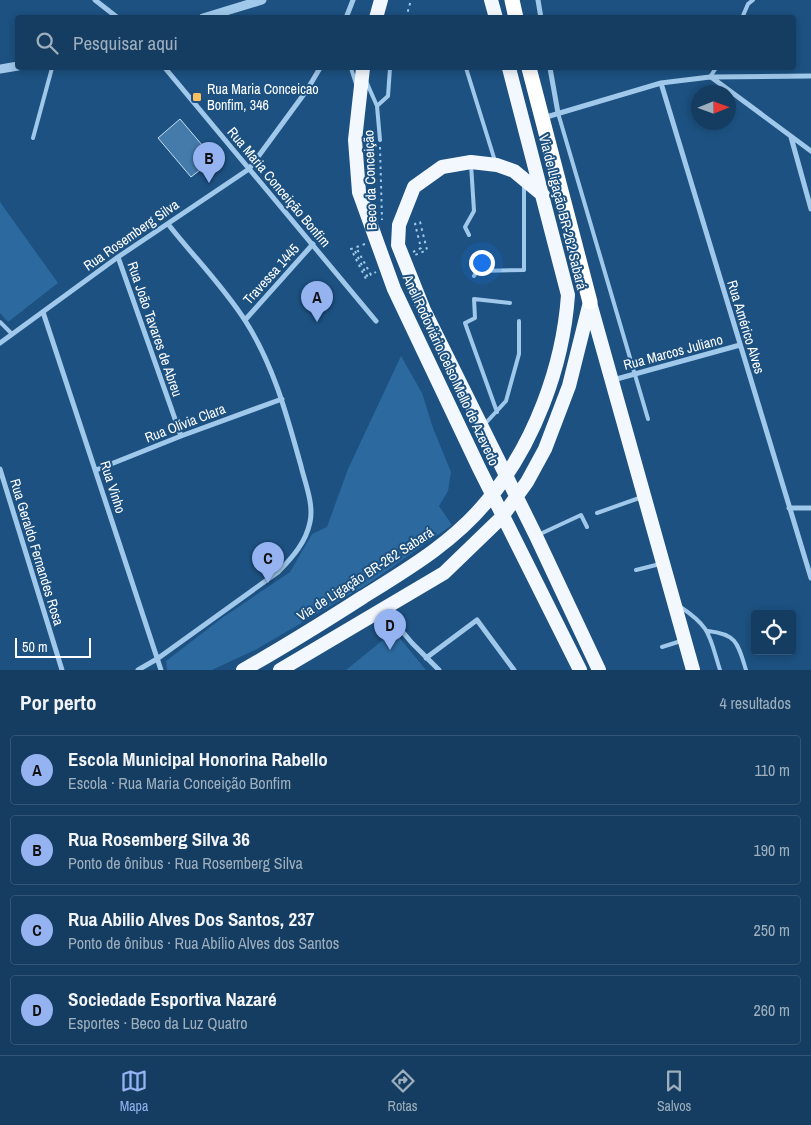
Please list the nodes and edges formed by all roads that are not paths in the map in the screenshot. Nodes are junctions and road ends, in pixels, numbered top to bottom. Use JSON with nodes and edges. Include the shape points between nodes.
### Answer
{"nodes":[{"id":1,"x":95,"y":0,"type":"edge"},
{"id":2,"x":262,"y":0,"type":"edge"},
{"id":3,"x":353,"y":0,"type":"edge"},
{"id":4,"x":381,"y":0,"type":"edge"},
{"id":5,"x":491,"y":0,"type":"edge"},
{"id":6,"x":512,"y":0,"type":"edge"},
{"id":7,"x":538,"y":0,"type":"edge"},
{"id":8,"x":753,"y":0,"type":"edge"},
{"id":9,"x":114,"y":15,"type":"edge"},
{"id":10,"x":213,"y":15,"type":"edge"},
{"id":11,"x":347,"y":15,"type":"edge"},
{"id":12,"x":377,"y":15,"type":"edge"},
{"id":13,"x":495,"y":15,"type":"edge"},
{"id":14,"x":515,"y":15,"type":"edge"},
{"id":15,"x":540,"y":15,"type":"edge"},
{"id":16,"x":743,"y":15,"type":"edge"},
{"id":17,"x":15,"y":66,"type":"edge"},
{"id":18,"x":0,"y":68,"type":"edge"},
{"id":19,"x":51,"y":70,"type":"edge"},
{"id":20,"x":167,"y":70,"type":"edge"},
{"id":21,"x":319,"y":70,"type":"edge"},
{"id":22,"x":359,"y":70,"type":"edge"},
{"id":23,"x":359,"y":70,"type":"edge"},
{"id":24,"x":390,"y":70,"type":"edge"},
{"id":25,"x":467,"y":70,"type":"edge"},
{"id":26,"x":510,"y":70,"type":"edge"},
{"id":27,"x":530,"y":70,"type":"edge"},
{"id":28,"x":550,"y":70,"type":"edge"},
{"id":29,"x":715,"y":70,"type":"edge"},
{"id":30,"x":811,"y":76,"type":"edge"},
{"id":31,"x":710,"y":77,"type":"junction"},
{"id":32,"x":661,"y":83,"type":"junction"},
{"id":33,"x":377,"y":106,"type":"junction"},
{"id":34,"x":558,"y":113,"type":"junction"},
{"id":35,"x":542,"y":118,"type":"junction"},
{"id":36,"x":791,"y":136,"type":"junction"},
{"id":37,"x":34,"y":138,"type":"dead end"},
{"id":38,"x":380,"y":140,"type":"road end"},
{"id":39,"x":811,"y":152,"type":"edge"},
{"id":40,"x":471,"y":162,"type":"junction"},
{"id":41,"x":497,"y":165,"type":"junction"},
{"id":42,"x":249,"y":169,"type":"junction"},
{"id":43,"x":524,"y":178,"type":"junction"},
{"id":44,"x":803,"y":181,"type":"junction"},
{"id":45,"x":811,"y":181,"type":"edge"},
{"id":46,"x":543,"y":195,"type":"junction"},
{"id":47,"x":811,"y":209,"type":"edge"},
{"id":48,"x":168,"y":224,"type":"junction"},
{"id":49,"x":469,"y":235,"type":"dead end"},
{"id":50,"x":313,"y":244,"type":"junction"},
{"id":51,"x":118,"y":257,"type":"junction"},
{"id":52,"x":474,"y":276,"type":"dead end"},
{"id":53,"x":590,"y":302,"type":"junction"},
{"id":54,"x":510,"y":303,"type":"dead end"},
{"id":55,"x":43,"y":312,"type":"junction"},
{"id":56,"x":244,"y":320,"type":"junction"},
{"id":57,"x":376,"y":321,"type":"dead end"},
{"id":58,"x":519,"y":321,"type":"dead end"},
{"id":59,"x":0,"y":322,"type":"edge"},
{"id":60,"x":12,"y":334,"type":"junction"},
{"id":61,"x":0,"y":342,"type":"edge"},
{"id":62,"x":740,"y":345,"type":"junction"},
{"id":63,"x":636,"y":374,"type":"junction"},
{"id":64,"x":612,"y":380,"type":"junction"},
{"id":65,"x":282,"y":399,"type":"junction"},
{"id":66,"x":498,"y":412,"type":"junction"},
{"id":67,"x":648,"y":420,"type":"dead end"},
{"id":68,"x":482,"y":427,"type":"junction"},
{"id":69,"x":181,"y":436,"type":"junction"},
{"id":70,"x":0,"y":469,"type":"edge"},
{"id":71,"x":96,"y":470,"type":"junction"},
{"id":72,"x":644,"y":496,"type":"junction"},
{"id":73,"x":789,"y":508,"type":"junction"},
{"id":74,"x":811,"y":508,"type":"edge"},
{"id":75,"x":597,"y":513,"type":"dead end"},
{"id":76,"x":587,"y":527,"type":"dead end"},
{"id":77,"x":536,"y":536,"type":"junction"},
{"id":78,"x":662,"y":563,"type":"junction"},
{"id":79,"x":636,"y":570,"type":"dead end"},
{"id":80,"x":811,"y":578,"type":"edge"},
{"id":81,"x":672,"y":602,"type":"junction"},
{"id":82,"x":383,"y":608,"type":"junction"},
{"id":83,"x":708,"y":631,"type":"junction"},
{"id":84,"x":683,"y":640,"type":"junction"},
{"id":85,"x":662,"y":647,"type":"dead end"},
{"id":86,"x":426,"y":658,"type":"junction"},
{"id":87,"x":157,"y":659,"type":"junction"},
{"id":88,"x":291,"y":666,"type":"edge"},
{"id":89,"x":62,"y":670,"type":"edge"},
{"id":90,"x":138,"y":670,"type":"edge"},
{"id":91,"x":161,"y":670,"type":"edge"},
{"id":92,"x":244,"y":670,"type":"edge"},
{"id":93,"x":280,"y":670,"type":"edge"},
{"id":94,"x":439,"y":670,"type":"edge"},
{"id":95,"x":514,"y":670,"type":"edge"},
{"id":96,"x":580,"y":670,"type":"edge"},
{"id":97,"x":599,"y":670,"type":"edge"},
{"id":98,"x":693,"y":670,"type":"edge"},
{"id":99,"x":720,"y":670,"type":"edge"},
{"id":100,"x":746,"y":670,"type":"edge"}],
"edges":[{"from":1,"to":9,"type":"street"},
{"from":2,"to":10,"type":"street"},
{"from":3,"to":11,"type":"street"},
{"from":4,"to":12,"type":"highway"},
{"from":5,"to":13,"type":"highway"},
{"from":6,"to":14,"type":"highway"},
{"from":7,"to":15,"type":"street"},
{"from":8,"to":16,"type":"lane"},
{"from":17,"to":18,"type":"street"},
{"from":19,"to":37,"type":"lane"},
{"from":20,"to":42,"type":"street","name":"Rua Maria Conceição Bonfim"},
{"from":21,"to":42,"type":"street","name":"Rua Rosemberg Silva"},
{"from":22,"to":33,"type":"lane","name":"Beco da Conceição"},
{"from":23,"to":96,"type":"highway","name":"Anel Rodoviário Celso Mello de Azevedo","via":[[355,140],[359,192],[394,289]]},
{"from":24,"to":33,"type":"lane","via":[[388,96]]},
{"from":25,"to":41,"type":"lane"},
{"from":26,"to":46,"type":"highway","name":"Via de Ligação BR-262 Sabará"},
{"from":27,"to":35,"type":"highway"},
{"from":28,"to":34,"type":"street"},
{"from":29,"to":31,"type":"lane"},
{"from":30,"to":31,"type":"street"},
{"from":31,"to":32,"type":"street"},
{"from":31,"to":36,"type":"street"},
{"from":32,"to":34,"type":"street"},
{"from":32,"to":62,"type":"street","name":"Rua Américo Alves"},
{"from":33,"to":38,"type":"lane","name":"Beco da Conceição"},
{"from":34,"to":35,"type":"street"},
{"from":34,"to":63,"type":"lane"},
{"from":35,"to":53,"type":"highway"},
{"from":36,"to":39,"type":"street"},
{"from":36,"to":44,"type":"street"},
{"from":40,"to":41,"type":"highway"},
{"from":40,"to":49,"type":"lane","via":[[474,211],[465,227]]},
{"from":40,"to":68,"type":"highway","via":[[442,168],[414,187],[399,225],[398,245],[419,301]]},
{"from":41,"to":43,"type":"highway"},
{"from":42,"to":48,"type":"street","name":"Rua Rosemberg Silva"},
{"from":42,"to":50,"type":"street","name":"Rua Maria Conceição Bonfim"},
{"from":43,"to":46,"type":"highway"},
{"from":43,"to":52,"type":"lane","via":[[524,270],[477,271]]},
{"from":44,"to":45,"type":"street"},
{"from":44,"to":47,"type":"street"},
{"from":46,"to":92,"type":"highway","name":"Via de Ligação BR-262 Sabará","via":[[568,295],[566,324],[546,394],[527,440],[488,500],[432,554]]},
{"from":48,"to":51,"type":"street","name":"Rua Rosemberg Silva"},
{"from":48,"to":56,"type":"street"},
{"from":50,"to":56,"type":"street","name":"Travessa 1445"},
{"from":50,"to":57,"type":"street","name":"Rua Maria Conceição Bonfim"},
{"from":51,"to":55,"type":"street","name":"Rua Rosemberg Silva"},
{"from":51,"to":69,"type":"street","name":"Rua João Tavares de Abreu"},
{"from":53,"to":64,"type":"highway"},
{"from":53,"to":82,"type":"highway","name":"Via de Ligação BR-262 Sabará","via":[[569,386],[545,449],[527,482],[501,518],[444,573]]},
{"from":54,"to":66,"type":"lane","via":[[474,298],[475,318],[465,323]]},
{"from":55,"to":60,"type":"street","name":"Rua Rosemberg Silva"},
{"from":55,"to":71,"type":"street","name":"Rua Vinho"},
{"from":56,"to":65,"type":"street","via":[[260,345]]},
{"from":58,"to":66,"type":"lane","via":[[518,354],[506,401]]},
{"from":59,"to":60,"type":"lane"},
{"from":60,"to":61,"type":"street","name":"Rua Rosemberg Silva"},
{"from":62,"to":63,"type":"street","name":"Rua Marcos Juliano"},
{"from":62,"to":73,"type":"street","name":"Rua Américo Alves"},
{"from":63,"to":64,"type":"street","name":"Rua Marcos Juliano"},
{"from":63,"to":67,"type":"lane"},
{"from":64,"to":72,"type":"highway"},
{"from":65,"to":69,"type":"street","name":"Rua Olívia Clara"},
{"from":65,"to":87,"type":"street","via":[[310,499],[311,520],[306,537],[278,572]]},
{"from":66,"to":68,"type":"lane"},
{"from":68,"to":77,"type":"highway"},
{"from":69,"to":71,"type":"street","name":"Rua Olívia Clara"},
{"from":70,"to":89,"type":"street","name":"Rua Geraldo Fernandes Rosa"},
{"from":71,"to":87,"type":"street","name":"Rua Vinho"},
{"from":72,"to":75,"type":"lane"},
{"from":72,"to":78,"type":"highway"},
{"from":73,"to":74,"type":"street"},
{"from":73,"to":80,"type":"street","name":"Rua Américo Alves"},
{"from":76,"to":77,"type":"lane","via":[[581,515]]},
{"from":77,"to":97,"type":"highway"},
{"from":78,"to":79,"type":"lane"},
{"from":78,"to":81,"type":"highway"},
{"from":81,"to":83,"type":"lane","via":[[698,618]]},
{"from":81,"to":84,"type":"highway"},
{"from":82,"to":86,"type":"street"},
{"from":82,"to":88,"type":"highway","name":"Via de Ligação BR-262 Sabará"},
{"from":83,"to":99,"type":"lane"},
{"from":83,"to":100,"type":"lane","via":[[722,632],[738,644]]},
{"from":84,"to":85,"type":"lane"},
{"from":84,"to":98,"type":"highway"},
{"from":86,"to":94,"type":"street"},
{"from":86,"to":95,"type":"street","via":[[477,620]]},
{"from":87,"to":90,"type":"street"},
{"from":87,"to":91,"type":"street","name":"Rua Vinho"},
{"from":88,"to":93,"type":"highway","name":"Via de Ligação BR-262 Sabará"}]}
